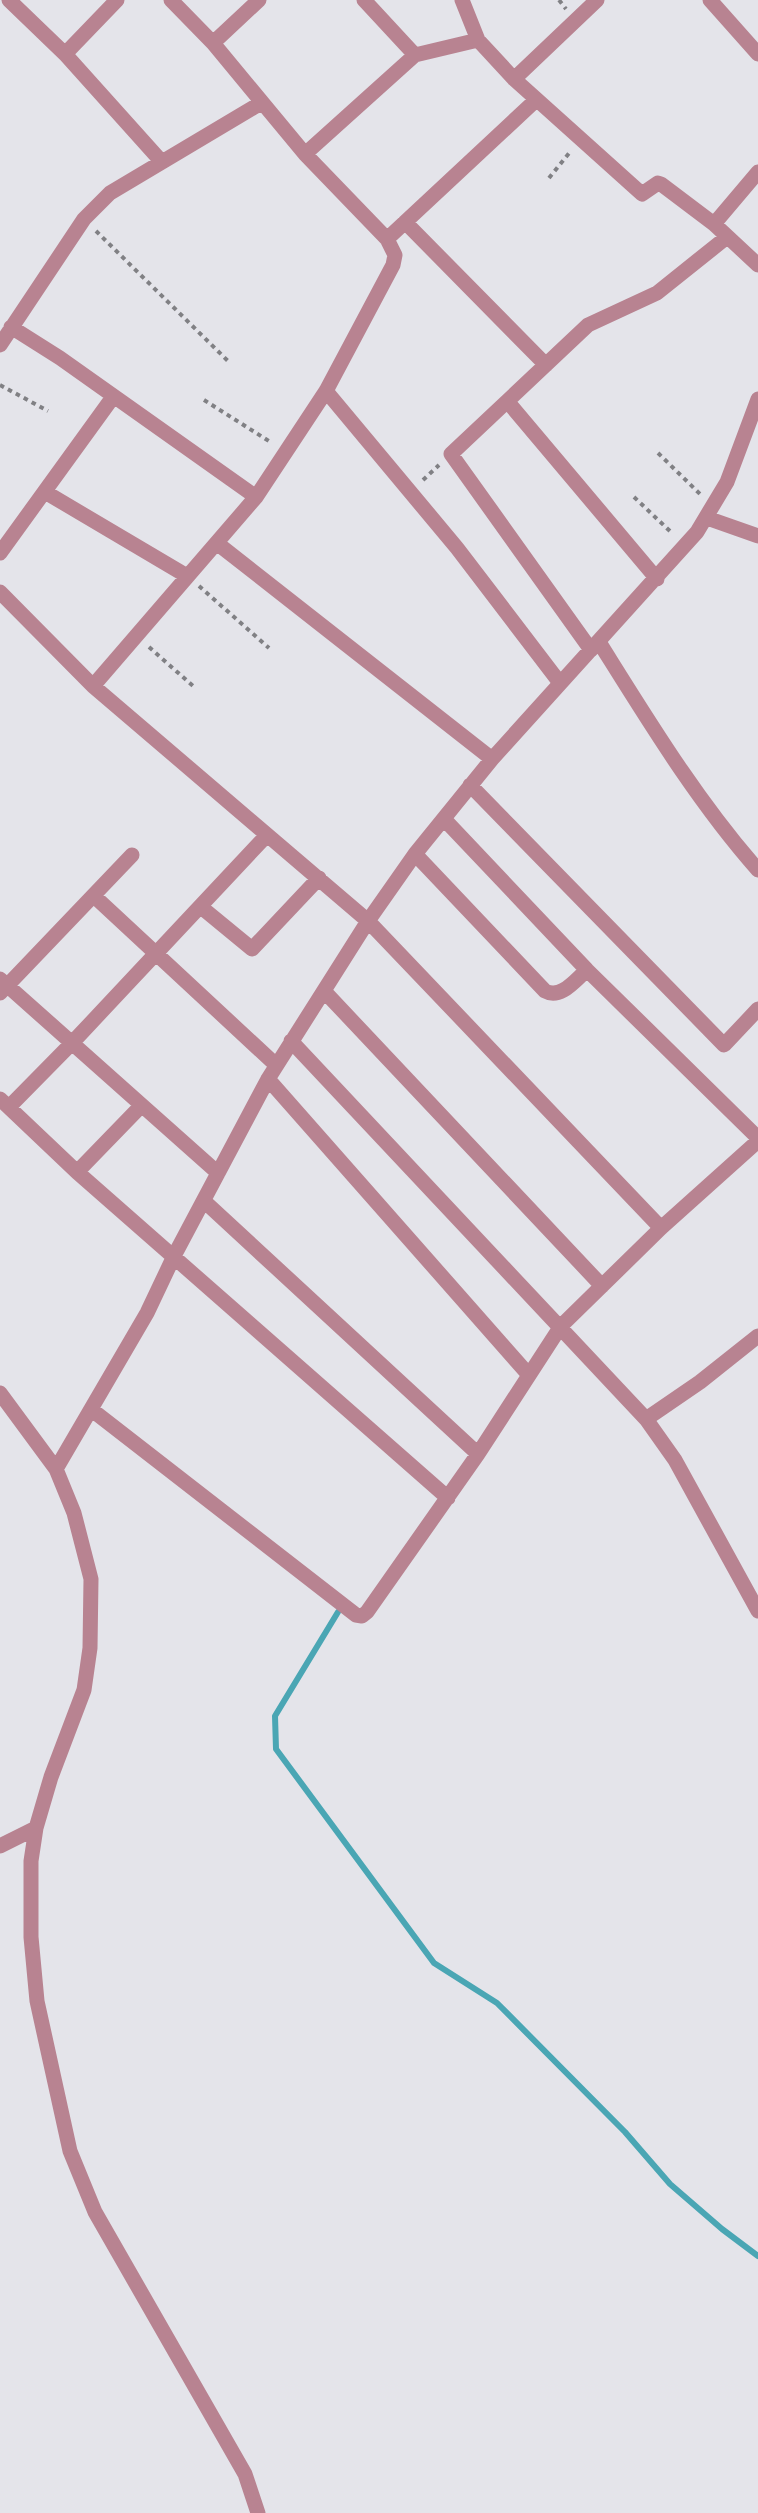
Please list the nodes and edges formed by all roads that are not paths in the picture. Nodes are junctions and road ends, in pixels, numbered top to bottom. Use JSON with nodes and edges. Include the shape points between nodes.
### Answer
{"nodes":[{"id":1,"x":9,"y":0,"type":"edge"},
{"id":2,"x":117,"y":0,"type":"edge"},
{"id":3,"x":171,"y":0,"type":"edge"},
{"id":4,"x":259,"y":0,"type":"edge"},
{"id":5,"x":363,"y":0,"type":"edge"},
{"id":6,"x":462,"y":0,"type":"edge"},
{"id":7,"x":597,"y":0,"type":"edge"},
{"id":8,"x":710,"y":0,"type":"edge"},
{"id":9,"x":0,"y":11,"type":"edge"},
{"id":10,"x":478,"y":39,"type":"junction"},
{"id":11,"x":213,"y":43,"type":"junction"},
{"id":12,"x":65,"y":54,"type":"junction"},
{"id":13,"x":758,"y":54,"type":"edge"},
{"id":14,"x":415,"y":55,"type":"junction"},
{"id":15,"x":514,"y":79,"type":"junction"},
{"id":16,"x":536,"y":100,"type":"junction"},
{"id":17,"x":261,"y":104,"type":"junction"},
{"id":18,"x":305,"y":154,"type":"junction"},
{"id":19,"x":161,"y":160,"type":"junction"},
{"id":20,"x":758,"y":172,"type":"edge"},
{"id":21,"x":405,"y":222,"type":"junction"},
{"id":22,"x":714,"y":224,"type":"junction"},
{"id":23,"x":728,"y":237,"type":"junction"},
{"id":24,"x":387,"y":239,"type":"junction"},
{"id":25,"x":758,"y":265,"type":"edge"},
{"id":26,"x":11,"y":327,"type":"junction"},
{"id":27,"x":0,"y":345,"type":"edge"},
{"id":28,"x":546,"y":365,"type":"junction"},
{"id":29,"x":326,"y":391,"type":"junction"},
{"id":30,"x":113,"y":397,"type":"junction"},
{"id":31,"x":758,"y":399,"type":"edge"},
{"id":32,"x":508,"y":402,"type":"junction"},
{"id":33,"x":45,"y":492,"type":"junction"},
{"id":34,"x":256,"y":497,"type":"junction"},
{"id":35,"x":710,"y":513,"type":"junction"},
{"id":36,"x":758,"y":536,"type":"edge"},
{"id":37,"x":218,"y":544,"type":"junction"},
{"id":38,"x":0,"y":553,"type":"edge"},
{"id":39,"x":187,"y":576,"type":"junction"},
{"id":40,"x":657,"y":579,"type":"junction"},
{"id":41,"x":0,"y":592,"type":"edge"},
{"id":42,"x":595,"y":646,"type":"junction"},
{"id":43,"x":560,"y":683,"type":"junction"},
{"id":44,"x":93,"y":686,"type":"junction"},
{"id":45,"x":492,"y":759,"type":"junction"},
{"id":46,"x":470,"y":785,"type":"junction"},
{"id":47,"x":444,"y":819,"type":"junction"},
{"id":48,"x":267,"y":835,"type":"junction"},
{"id":49,"x":415,"y":854,"type":"junction"},
{"id":50,"x":132,"y":855,"type":"dead end"},
{"id":51,"x":758,"y":870,"type":"edge"},
{"id":52,"x":319,"y":878,"type":"junction"},
{"id":53,"x":94,"y":896,"type":"junction"},
{"id":54,"x":201,"y":907,"type":"junction"},
{"id":55,"x":368,"y":921,"type":"junction"},
{"id":56,"x":158,"y":953,"type":"junction"},
{"id":57,"x":587,"y":970,"type":"junction"},
{"id":58,"x":2,"y":986,"type":"edge"},
{"id":59,"x":324,"y":991,"type":"junction"},
{"id":60,"x":755,"y":1018,"type":"edge"},
{"id":61,"x":291,"y":1041,"type":"junction"},
{"id":62,"x":72,"y":1043,"type":"junction"},
{"id":63,"x":276,"y":1065,"type":"junction"},
{"id":64,"x":268,"y":1079,"type":"junction"},
{"id":65,"x":4,"y":1103,"type":"edge"},
{"id":66,"x":141,"y":1106,"type":"junction"},
{"id":67,"x":758,"y":1139,"type":"edge"},
{"id":68,"x":77,"y":1172,"type":"junction"},
{"id":69,"x":218,"y":1173,"type":"junction"},
{"id":70,"x":204,"y":1201,"type":"junction"},
{"id":71,"x":661,"y":1228,"type":"junction"},
{"id":72,"x":174,"y":1256,"type":"junction"},
{"id":73,"x":602,"y":1286,"type":"junction"},
{"id":74,"x":561,"y":1326,"type":"junction"},
{"id":75,"x":758,"y":1336,"type":"edge"},
{"id":76,"x":528,"y":1374,"type":"junction"},
{"id":77,"x":0,"y":1393,"type":"edge"},
{"id":78,"x":92,"y":1410,"type":"junction"},
{"id":79,"x":646,"y":1419,"type":"junction"},
{"id":80,"x":478,"y":1454,"type":"junction"},
{"id":81,"x":56,"y":1469,"type":"junction"},
{"id":82,"x":447,"y":1498,"type":"junction"},
{"id":83,"x":758,"y":1611,"type":"edge"},
{"id":84,"x":36,"y":1828,"type":"junction"},
{"id":85,"x":0,"y":1846,"type":"edge"},
{"id":86,"x":258,"y":2513,"type":"edge"}],
"edges":[{"from":1,"to":9,"type":"street"},
{"from":1,"to":12,"type":"street"},
{"from":2,"to":12,"type":"street"},
{"from":3,"to":11,"type":"street"},
{"from":4,"to":11,"type":"street"},
{"from":5,"to":14,"type":"street"},
{"from":6,"to":10,"type":"street"},
{"from":7,"to":15,"type":"street"},
{"from":8,"to":13,"type":"street"},
{"from":10,"to":14,"type":"street"},
{"from":10,"to":15,"type":"street"},
{"from":11,"to":17,"type":"street"},
{"from":12,"to":19,"type":"street"},
{"from":14,"to":18,"type":"street"},
{"from":15,"to":16,"type":"street"},
{"from":16,"to":21,"type":"street"},
{"from":16,"to":22,"type":"street","via":[[642,194],[659,183]]},
{"from":17,"to":18,"type":"street"},
{"from":17,"to":19,"type":"street"},
{"from":18,"to":24,"type":"street"},
{"from":19,"to":26,"type":"street","via":[[110,192],[84,219]]},
{"from":20,"to":22,"type":"street"},
{"from":21,"to":24,"type":"street"},
{"from":21,"to":28,"type":"street"},
{"from":22,"to":23,"type":"street"},
{"from":23,"to":25,"type":"street"},
{"from":23,"to":28,"type":"street","via":[[657,293],[588,325]]},
{"from":24,"to":29,"type":"street","via":[[395,255],[393,265]]},
{"from":26,"to":27,"type":"street"},
{"from":26,"to":30,"type":"street"},
{"from":28,"to":32,"type":"street"},
{"from":29,"to":34,"type":"street"},
{"from":29,"to":43,"type":"street","via":[[411,490]]},
{"from":30,"to":33,"type":"street"},
{"from":30,"to":34,"type":"street"},
{"from":31,"to":35,"type":"street","via":[[734,464]]},
{"from":32,"to":40,"type":"street"},
{"from":32,"to":42,"type":"street","via":[[451,454]]},
{"from":33,"to":38,"type":"street"},
{"from":33,"to":39,"type":"street"},
{"from":34,"to":37,"type":"street"},
{"from":35,"to":36,"type":"street"},
{"from":35,"to":40,"type":"street"},
{"from":37,"to":39,"type":"street"},
{"from":37,"to":45,"type":"street"},
{"from":39,"to":44,"type":"street"},
{"from":40,"to":42,"type":"street"},
{"from":41,"to":44,"type":"street"},
{"from":42,"to":43,"type":"street"},
{"from":42,"to":51,"type":"street","via":[[719,822]]},
{"from":43,"to":45,"type":"street"},
{"from":44,"to":48,"type":"street"},
{"from":45,"to":46,"type":"street"},
{"from":46,"to":47,"type":"street"},
{"from":46,"to":60,"type":"street","via":[[724,1044]]},
{"from":47,"to":49,"type":"street"},
{"from":47,"to":57,"type":"street"},
{"from":48,"to":52,"type":"street"},
{"from":48,"to":54,"type":"street"},
{"from":49,"to":55,"type":"street"},
{"from":49,"to":57,"type":"street","via":[[549,994],[561,992]]},
{"from":50,"to":53,"type":"street"},
{"from":52,"to":54,"type":"street","via":[[252,949]]},
{"from":52,"to":55,"type":"street"},
{"from":53,"to":56,"type":"street"},
{"from":53,"to":58,"type":"street"},
{"from":54,"to":56,"type":"street"},
{"from":55,"to":59,"type":"street"},
{"from":55,"to":71,"type":"street"},
{"from":56,"to":62,"type":"street"},
{"from":56,"to":63,"type":"street"},
{"from":57,"to":67,"type":"street"},
{"from":58,"to":62,"type":"street"},
{"from":59,"to":61,"type":"street"},
{"from":59,"to":73,"type":"street"},
{"from":61,"to":63,"type":"street"},
{"from":61,"to":74,"type":"street"},
{"from":62,"to":65,"type":"street"},
{"from":62,"to":66,"type":"street"},
{"from":63,"to":64,"type":"street"},
{"from":64,"to":69,"type":"street"},
{"from":64,"to":76,"type":"street"},
{"from":65,"to":68,"type":"street"},
{"from":66,"to":68,"type":"street"},
{"from":66,"to":69,"type":"street"},
{"from":67,"to":71,"type":"street"},
{"from":68,"to":72,"type":"street"},
{"from":69,"to":70,"type":"street"},
{"from":70,"to":72,"type":"street"},
{"from":70,"to":80,"type":"street"},
{"from":71,"to":73,"type":"street"},
{"from":72,"to":78,"type":"street"},
{"from":72,"to":82,"type":"street"},
{"from":73,"to":74,"type":"street"},
{"from":74,"to":76,"type":"street"},
{"from":74,"to":79,"type":"street"},
{"from":75,"to":79,"type":"street"},
{"from":76,"to":80,"type":"street"},
{"from":77,"to":81,"type":"street"},
{"from":78,"to":81,"type":"street"},
{"from":78,"to":82,"type":"street","via":[[356,1615],[367,1612]]},
{"from":79,"to":83,"type":"street","via":[[675,1460]]},
{"from":80,"to":82,"type":"street"},
{"from":81,"to":84,"type":"street","via":[[74,1513],[91,1579],[90,1648],[84,1690]]},
{"from":84,"to":85,"type":"street"},
{"from":84,"to":86,"type":"street","via":[[31,1861],[31,1937],[36,1991],[70,2151],[95,2212],[245,2474]]}]}
